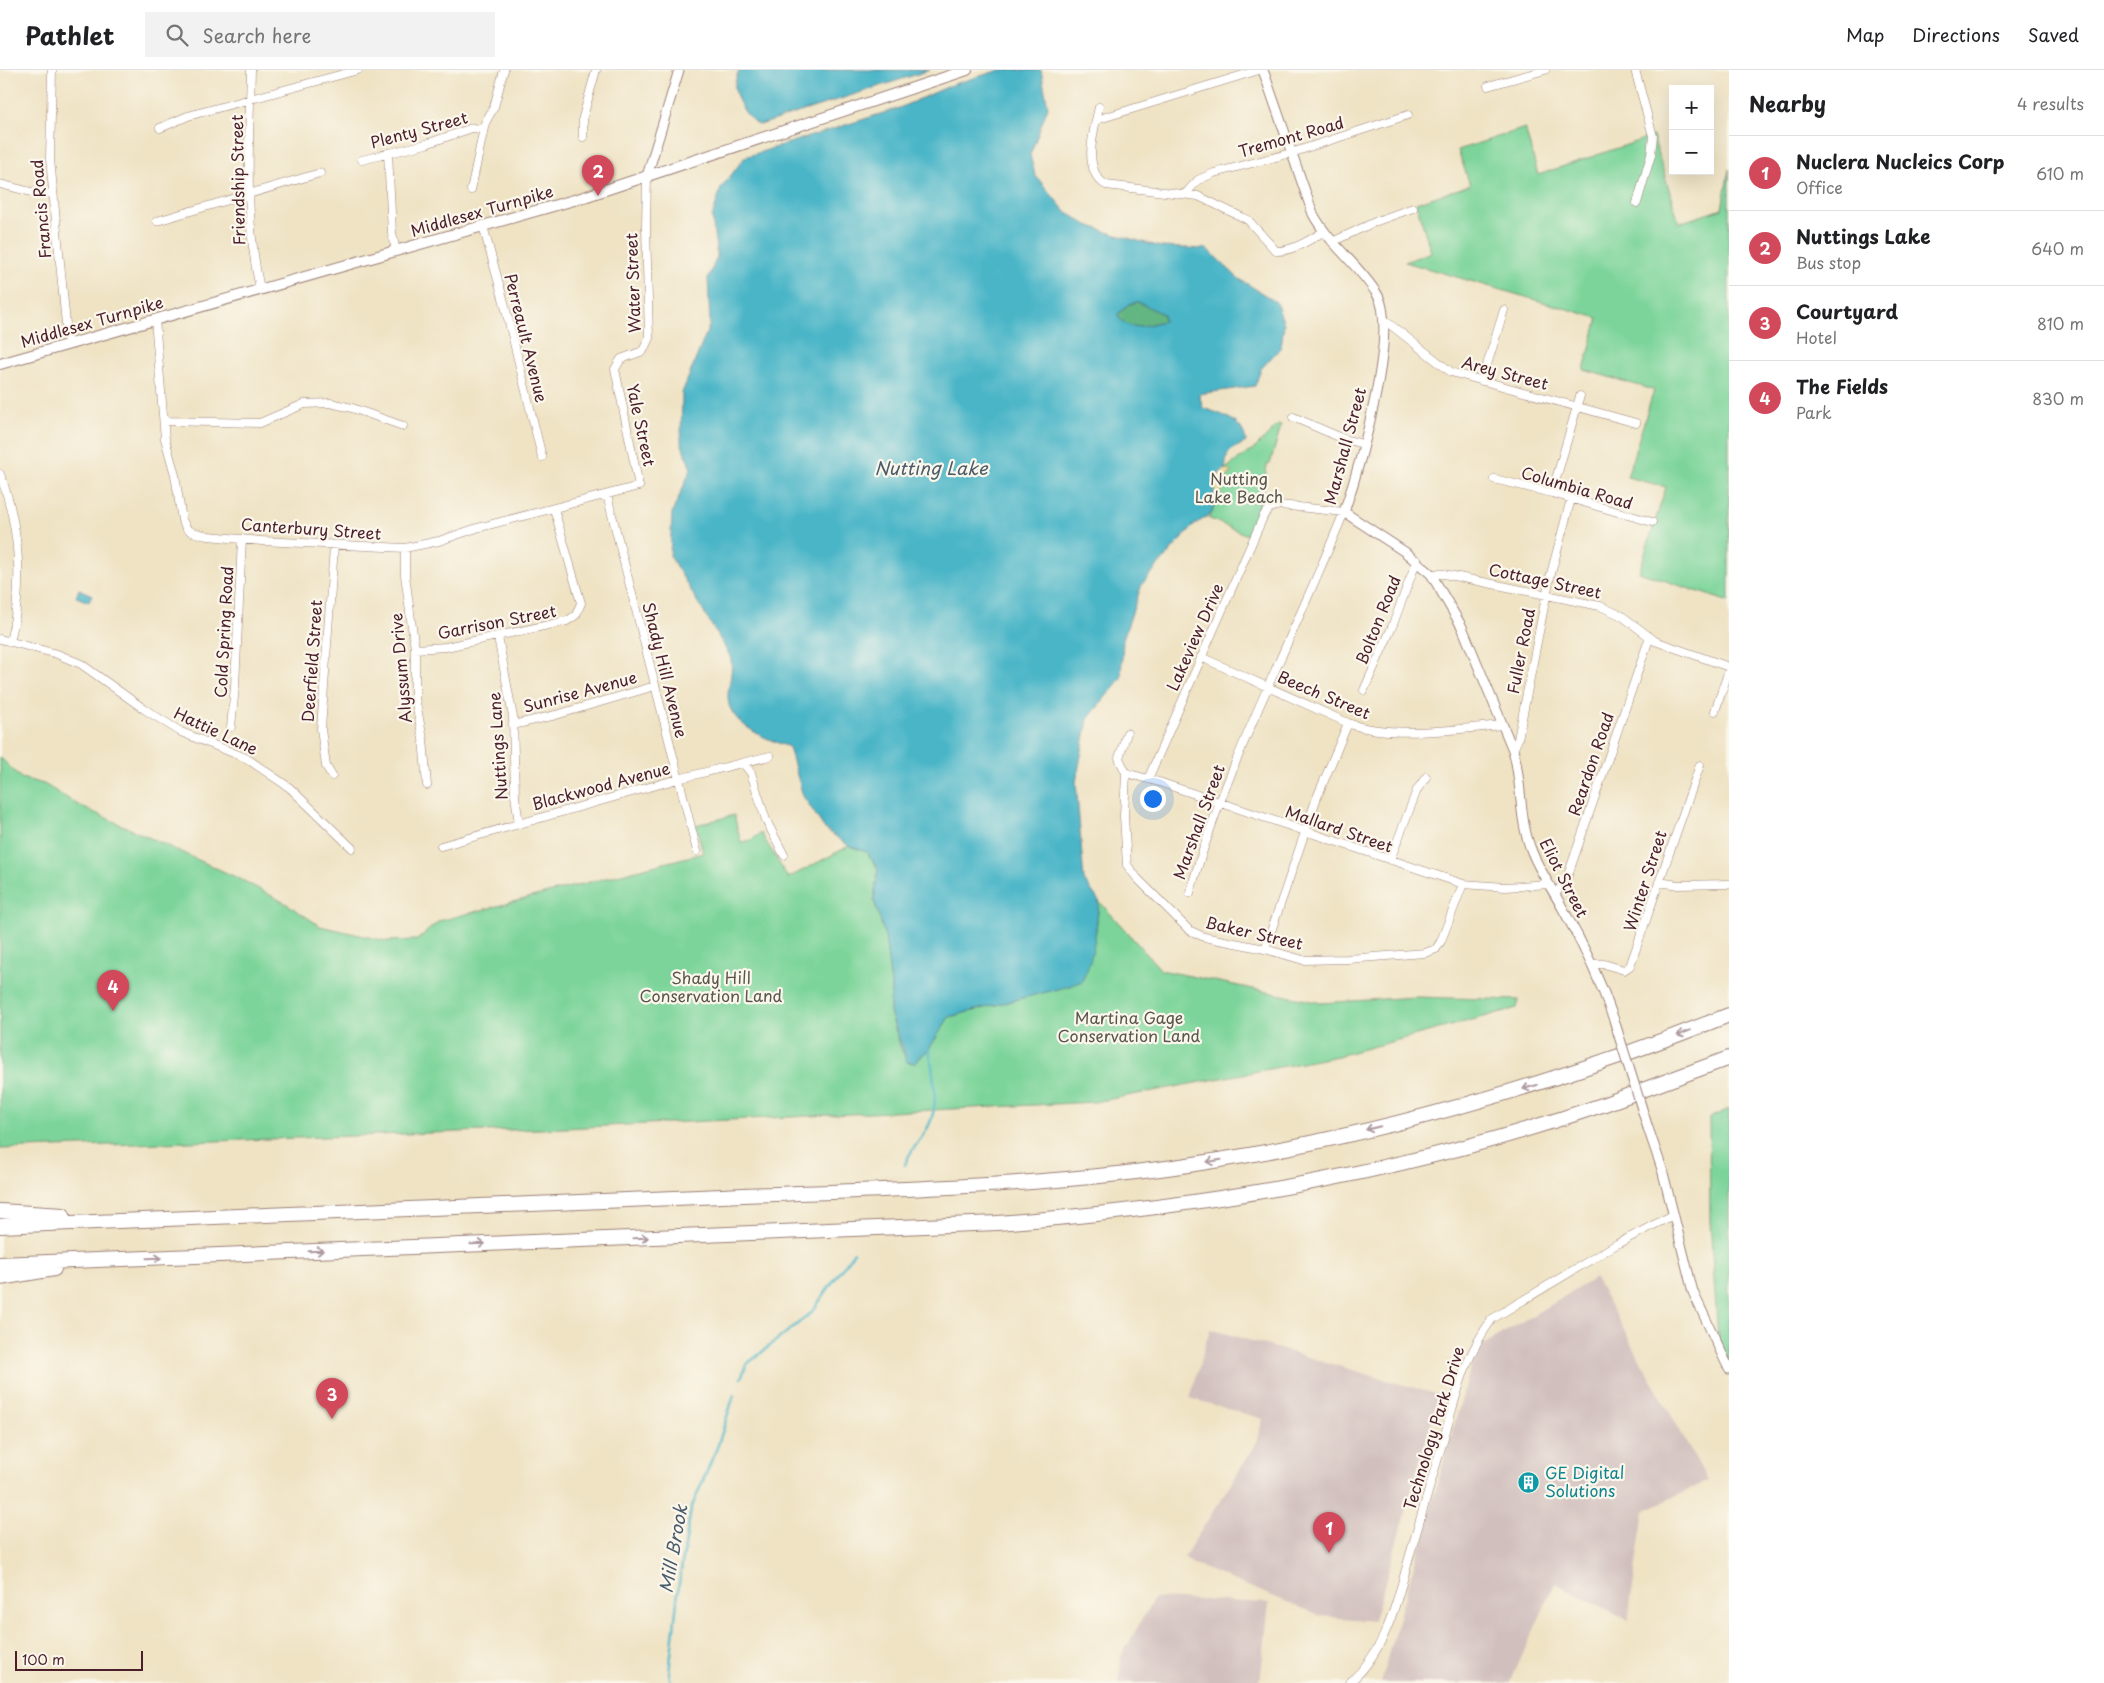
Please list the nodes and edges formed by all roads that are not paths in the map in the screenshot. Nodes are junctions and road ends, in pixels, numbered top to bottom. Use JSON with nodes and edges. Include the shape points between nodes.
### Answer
{"nodes":[{"id":1,"x":52,"y":70,"type":"edge"},
{"id":2,"x":251,"y":70,"type":"edge"},
{"id":3,"x":358,"y":70,"type":"edge"},
{"id":4,"x":504,"y":70,"type":"edge"},
{"id":5,"x":596,"y":70,"type":"edge"},
{"id":6,"x":679,"y":70,"type":"edge"},
{"id":7,"x":967,"y":70,"type":"edge"},
{"id":8,"x":1258,"y":70,"type":"edge"},
{"id":9,"x":1263,"y":70,"type":"edge"},
{"id":10,"x":1545,"y":70,"type":"edge"},
{"id":11,"x":1635,"y":70,"type":"edge"},
{"id":12,"x":1488,"y":86,"type":"dead end"},
{"id":13,"x":250,"y":100,"type":"junction"},
{"id":14,"x":1099,"y":107,"type":"dead end"},
{"id":15,"x":1408,"y":115,"type":"dead end"},
{"id":16,"x":1096,"y":120,"type":"junction"},
{"id":17,"x":160,"y":128,"type":"dead end"},
{"id":18,"x":483,"y":129,"type":"junction"},
{"id":19,"x":583,"y":137,"type":"dead end"},
{"id":20,"x":388,"y":153,"type":"junction"},
{"id":21,"x":1291,"y":154,"type":"junction"},
{"id":22,"x":362,"y":160,"type":"dead end"},
{"id":23,"x":320,"y":174,"type":"dead end"},
{"id":24,"x":647,"y":176,"type":"junction"},
{"id":25,"x":0,"y":184,"type":"edge"},
{"id":26,"x":471,"y":190,"type":"dead end"},
{"id":27,"x":1186,"y":193,"type":"junction"},
{"id":28,"x":53,"y":194,"type":"junction"},
{"id":29,"x":249,"y":194,"type":"junction"},
{"id":30,"x":1637,"y":204,"type":"dead end"},
{"id":31,"x":1413,"y":208,"type":"dead end"},
{"id":32,"x":158,"y":221,"type":"dead end"},
{"id":33,"x":483,"y":226,"type":"junction"},
{"id":34,"x":1323,"y":232,"type":"junction"},
{"id":35,"x":1332,"y":242,"type":"junction"},
{"id":36,"x":396,"y":251,"type":"junction"},
{"id":37,"x":260,"y":289,"type":"junction"},
{"id":38,"x":1504,"y":310,"type":"dead end"},
{"id":39,"x":155,"y":319,"type":"junction"},
{"id":40,"x":1383,"y":319,"type":"junction"},
{"id":41,"x":68,"y":345,"type":"junction"},
{"id":42,"x":0,"y":364,"type":"edge"},
{"id":43,"x":615,"y":369,"type":"joint"},
{"id":44,"x":1482,"y":381,"type":"junction"},
{"id":45,"x":1580,"y":396,"type":"dead end"},
{"id":46,"x":1576,"y":407,"type":"junction"},
{"id":47,"x":1293,"y":417,"type":"dead end"},
{"id":48,"x":164,"y":421,"type":"junction"},
{"id":49,"x":1636,"y":423,"type":"dead end"},
{"id":50,"x":403,"y":426,"type":"dead end"},
{"id":51,"x":1363,"y":444,"type":"junction"},
{"id":52,"x":542,"y":457,"type":"dead end"},
{"id":53,"x":0,"y":474,"type":"edge"},
{"id":54,"x":1494,"y":479,"type":"dead end"},
{"id":55,"x":639,"y":486,"type":"joint"},
{"id":56,"x":1552,"y":493,"type":"junction"},
{"id":57,"x":607,"y":495,"type":"junction"},
{"id":58,"x":1571,"y":499,"type":"junction"},
{"id":59,"x":1270,"y":508,"type":"joint"},
{"id":60,"x":554,"y":509,"type":"junction"},
{"id":61,"x":1344,"y":512,"type":"junction"},
{"id":62,"x":1652,"y":522,"type":"dead end"},
{"id":63,"x":242,"y":539,"type":"junction"},
{"id":64,"x":334,"y":546,"type":"junction"},
{"id":65,"x":405,"y":548,"type":"junction"},
{"id":66,"x":1417,"y":560,"type":"junction"},
{"id":67,"x":1431,"y":574,"type":"junction"},
{"id":68,"x":1546,"y":595,"type":"junction"},
{"id":69,"x":498,"y":637,"type":"junction"},
{"id":70,"x":1649,"y":638,"type":"junction"},
{"id":71,"x":0,"y":639,"type":"edge"},
{"id":72,"x":10,"y":642,"type":"junction"},
{"id":73,"x":415,"y":649,"type":"junction"},
{"id":74,"x":1201,"y":657,"type":"junction"},
{"id":75,"x":1729,"y":669,"type":"edge"},
{"id":76,"x":655,"y":686,"type":"junction"},
{"id":77,"x":1268,"y":686,"type":"junction"},
{"id":78,"x":1364,"y":690,"type":"dead end"},
{"id":79,"x":1715,"y":712,"type":"dead end"},
{"id":80,"x":1348,"y":724,"type":"junction"},
{"id":81,"x":512,"y":725,"type":"junction"},
{"id":82,"x":1502,"y":725,"type":"junction"},
{"id":83,"x":231,"y":727,"type":"dead end"},
{"id":84,"x":1127,"y":734,"type":"dead end"},
{"id":85,"x":1513,"y":750,"type":"junction"},
{"id":86,"x":770,"y":756,"type":"dead end"},
{"id":87,"x":743,"y":763,"type":"junction"},
{"id":88,"x":1700,"y":765,"type":"dead end"},
{"id":89,"x":1126,"y":773,"type":"junction"},
{"id":90,"x":332,"y":776,"type":"dead end"},
{"id":91,"x":1426,"y":777,"type":"dead end"},
{"id":92,"x":678,"y":779,"type":"junction"},
{"id":93,"x":1148,"y":779,"type":"junction"},
{"id":94,"x":427,"y":785,"type":"dead end"},
{"id":95,"x":1220,"y":804,"type":"junction"},
{"id":96,"x":519,"y":823,"type":"junction"},
{"id":97,"x":1304,"y":832,"type":"junction"},
{"id":98,"x":440,"y":846,"type":"dead end"},
{"id":99,"x":352,"y":848,"type":"dead end"},
{"id":100,"x":698,"y":851,"type":"dead end"},
{"id":101,"x":784,"y":855,"type":"dead end"},
{"id":102,"x":1390,"y":860,"type":"junction"},
{"id":103,"x":1659,"y":882,"type":"junction"},
{"id":104,"x":1463,"y":884,"type":"junction"},
{"id":105,"x":1549,"y":884,"type":"junction"},
{"id":106,"x":1729,"y":884,"type":"edge"},
{"id":107,"x":1190,"y":893,"type":"dead end"},
{"id":108,"x":1555,"y":894,"type":"junction"},
{"id":109,"x":1265,"y":949,"type":"junction"},
{"id":110,"x":1591,"y":964,"type":"junction"},
{"id":111,"x":1729,"y":1015,"type":"edge"},
{"id":112,"x":1729,"y":1058,"type":"edge"},
{"id":113,"x":0,"y":1211,"type":"edge"},
{"id":114,"x":1673,"y":1215,"type":"junction"},
{"id":115,"x":131,"y":1220,"type":"junction"},
{"id":116,"x":0,"y":1226,"type":"edge"},
{"id":117,"x":120,"y":1259,"type":"junction"},
{"id":118,"x":0,"y":1264,"type":"edge"},
{"id":119,"x":0,"y":1278,"type":"edge"},
{"id":120,"x":1729,"y":1369,"type":"edge"},
{"id":121,"x":1349,"y":1683,"type":"edge"}],
"edges":[{"from":1,"to":28,"type":"street","name":"Francis Road","via":[[50,143]]},
{"from":2,"to":13,"type":"street","name":"Friendship Street"},
{"from":3,"to":13,"type":"street"},
{"from":4,"to":18,"type":"street","via":[[494,107]]},
{"from":5,"to":19,"type":"street","via":[[583,117]]},
{"from":6,"to":24,"type":"street"},
{"from":7,"to":24,"type":"main road","name":"Middlesex Turnpike"},
{"from":8,"to":16,"type":"street"},
{"from":9,"to":21,"type":"street","name":"Marshall Street"},
{"from":10,"to":12,"type":"street"},
{"from":11,"to":30,"type":"street","via":[[1653,136]]},
{"from":13,"to":17,"type":"street","via":[[188,116]]},
{"from":13,"to":29,"type":"street","name":"Friendship Street"},
{"from":14,"to":16,"type":"street"},
{"from":15,"to":21,"type":"street","name":"Tremont Road"},
{"from":16,"to":27,"type":"street","via":[[1091,148],[1095,173],[1100,181],[1121,188]]},
{"from":18,"to":20,"type":"street","name":"Plenty Street","via":[[472,128]]},
{"from":18,"to":26,"type":"street"},
{"from":20,"to":22,"type":"street","name":"Plenty Street"},
{"from":20,"to":36,"type":"street","via":[[392,233]]},
{"from":21,"to":27,"type":"street","name":"Tremont Road","via":[[1204,177]]},
{"from":21,"to":34,"type":"street","name":"Marshall Street","via":[[1308,204]]},
{"from":23,"to":29,"type":"street"},
{"from":24,"to":33,"type":"main road","name":"Middlesex Turnpike"},
{"from":24,"to":43,"type":"street","name":"Water Street","via":[[649,342],[643,351],[621,359]]},
{"from":25,"to":28,"type":"street"},
{"from":27,"to":34,"type":"street","via":[[1221,205],[1248,220],[1276,251],[1304,243]]},
{"from":28,"to":41,"type":"street","name":"Francis Road"},
{"from":29,"to":32,"type":"street"},
{"from":29,"to":37,"type":"street","name":"Friendship Street"},
{"from":31,"to":35,"type":"street"},
{"from":33,"to":36,"type":"main road","name":"Middlesex Turnpike"},
{"from":33,"to":52,"type":"street","name":"Perreault Avenue"},
{"from":34,"to":35,"type":"street","name":"Marshall Street"},
{"from":35,"to":40,"type":"street","name":"Marshall Street","via":[[1377,294]]},
{"from":36,"to":37,"type":"main road","name":"Middlesex Turnpike"},
{"from":37,"to":39,"type":"main road","name":"Middlesex Turnpike"},
{"from":38,"to":44,"type":"street"},
{"from":39,"to":41,"type":"main road","name":"Middlesex Turnpike"},
{"from":39,"to":48,"type":"street","name":"Canterbury Street"},
{"from":40,"to":44,"type":"street","name":"Arey Street","via":[[1443,368]]},
{"from":40,"to":51,"type":"street","name":"Marshall Street","via":[[1381,366]]},
{"from":41,"to":42,"type":"main road","name":"Middlesex Turnpike"},
{"from":43,"to":55,"type":"street","name":"Yale Street"},
{"from":44,"to":46,"type":"street","name":"Arey Street"},
{"from":45,"to":46,"type":"street"},
{"from":46,"to":49,"type":"street","name":"Arey Street"},
{"from":46,"to":56,"type":"street"},
{"from":47,"to":51,"type":"street"},
{"from":48,"to":50,"type":"street","via":[[260,423],[304,404],[330,403],[364,411]]},
{"from":48,"to":63,"type":"street","name":"Canterbury Street","via":[[166,446],[184,525],[198,534]]},
{"from":51,"to":61,"type":"street","name":"Marshall Street"},
{"from":53,"to":72,"type":"street","via":[[15,526],[19,558],[15,621]]},
{"from":54,"to":56,"type":"street","name":"Columbia Road"},
{"from":55,"to":57,"type":"street","name":"Canterbury Street"},
{"from":56,"to":58,"type":"street","name":"Columbia Road"},
{"from":57,"to":60,"type":"street","name":"Canterbury Street"},
{"from":57,"to":76,"type":"street","name":"Shady Hill Avenue"},
{"from":58,"to":62,"type":"street","name":"Columbia Road"},
{"from":58,"to":68,"type":"street","name":"Fuller Road"},
{"from":59,"to":61,"type":"street","name":"Eliot Street","via":[[1280,505]]},
{"from":59,"to":74,"type":"street","name":"Lakeview Drive","via":[[1262,518]]},
{"from":60,"to":65,"type":"street","name":"Canterbury Street"},
{"from":60,"to":69,"type":"street","name":"Garrison Street","via":[[577,585],[581,602],[579,611],[567,621]]},
{"from":61,"to":66,"type":"street","name":"Eliot Street"},
{"from":61,"to":77,"type":"street","name":"Marshall Street"},
{"from":63,"to":64,"type":"street","name":"Canterbury Street"},
{"from":63,"to":83,"type":"street","name":"Cold Spring Road"},
{"from":64,"to":65,"type":"street","name":"Canterbury Street"},
{"from":64,"to":90,"type":"street","name":"Deerfield Street","via":[[321,738],[326,766]]},
{"from":65,"to":73,"type":"street","name":"Alyssum Drive","via":[[405,575]]},
{"from":66,"to":67,"type":"street","name":"Eliot Street"},
{"from":66,"to":78,"type":"street","name":"Bolton Road"},
{"from":67,"to":68,"type":"street","name":"Cottage Street"},
{"from":67,"to":82,"type":"street","name":"Eliot Street","via":[[1462,626]]},
{"from":68,"to":70,"type":"street","name":"Cottage Street","via":[[1608,609]]},
{"from":68,"to":85,"type":"street","name":"Fuller Road","via":[[1518,739]]},
{"from":69,"to":73,"type":"street","name":"Garrison Street"},
{"from":69,"to":81,"type":"street","name":"Nuttings Lane"},
{"from":70,"to":75,"type":"street","name":"Cottage Street"},
{"from":70,"to":108,"type":"street","name":"Reardon Road","via":[[1566,881]]},
{"from":71,"to":72,"type":"street","name":"Hattie Lane"},
{"from":72,"to":99,"type":"street","name":"Hattie Lane","via":[[81,664],[181,732],[246,758],[290,788]]},
{"from":73,"to":94,"type":"street","name":"Alyssum Drive","via":[[415,698]]},
{"from":74,"to":77,"type":"street","name":"Beech Street"},
{"from":74,"to":93,"type":"street","name":"Lakeview Drive"},
{"from":75,"to":79,"type":"street"},
{"from":76,"to":81,"type":"street","name":"Sunrise Avenue"},
{"from":76,"to":92,"type":"street","name":"Shady Hill Avenue"},
{"from":77,"to":80,"type":"street","name":"Beech Street"},
{"from":77,"to":95,"type":"street","name":"Marshall Street"},
{"from":80,"to":82,"type":"street","name":"Beech Street","via":[[1394,732]]},
{"from":80,"to":97,"type":"street"},
{"from":81,"to":96,"type":"street","name":"Nuttings Lane"},
{"from":82,"to":85,"type":"street","name":"Eliot Street"},
{"from":84,"to":89,"type":"street","name":"Baker Street","via":[[1120,758]]},
{"from":85,"to":105,"type":"street","name":"Eliot Street","via":[[1526,835]]},
{"from":86,"to":87,"type":"street","name":"Blackwood Avenue"},
{"from":87,"to":92,"type":"street","name":"Blackwood Avenue"},
{"from":87,"to":101,"type":"street","via":[[751,773],[766,820]]},
{"from":88,"to":103,"type":"street","name":"Winter Street"},
{"from":89,"to":93,"type":"street","name":"Mallard Street"},
{"from":89,"to":109,"type":"street","name":"Baker Street","via":[[1125,855],[1130,870],[1189,930],[1204,937]]},
{"from":91,"to":102,"type":"street","via":[[1417,790]]},
{"from":92,"to":96,"type":"street","name":"Blackwood Avenue"},
{"from":92,"to":100,"type":"street","name":"Shady Hill Avenue"},
{"from":93,"to":95,"type":"street","name":"Mallard Street"},
{"from":95,"to":97,"type":"street","name":"Mallard Street"},
{"from":95,"to":107,"type":"street","name":"Marshall Street","via":[[1202,849]]},
{"from":96,"to":98,"type":"street","name":"Blackwood Avenue"},
{"from":97,"to":102,"type":"street","name":"Mallard Street"},
{"from":97,"to":109,"type":"street"},
{"from":102,"to":104,"type":"street","name":"Mallard Street"},
{"from":103,"to":106,"type":"street"},
{"from":103,"to":110,"type":"street","name":"Winter Street","via":[[1630,966],[1624,970]]},
{"from":104,"to":105,"type":"street","name":"Mallard Street","via":[[1505,887]]},
{"from":104,"to":109,"type":"street","name":"Baker Street","via":[[1436,949],[1348,959],[1303,960]]},
{"from":105,"to":108,"type":"street","name":"Eliot Street"},
{"from":108,"to":110,"type":"street","name":"Eliot Street"},
{"from":110,"to":114,"type":"street","name":"Eliot Street","bridge":true,"via":[[1614,1020]]},
{"from":111,"to":115,"type":"highway","one_way":true,"via":[[1614,1059],[1464,1106],[1347,1135],[1213,1162],[1081,1178],[993,1184]]},
{"from":117,"to":112,"type":"highway","one_way":true,"via":[[997,1223],[1161,1207],[1320,1180],[1470,1144],[1604,1104]]},
{"from":113,"to":115,"type":"highway"},
{"from":114,"to":120,"type":"street","name":"Eliot Street","via":[[1694,1292]]},
{"from":114,"to":121,"type":"street","name":"Technology Park Drive","via":[[1617,1244],[1492,1319],[1479,1337],[1457,1389],[1396,1603],[1375,1652]]},
{"from":115,"to":116,"type":"highway"},
{"from":117,"to":118,"type":"highway"},
{"from":117,"to":119,"type":"highway"}]}
